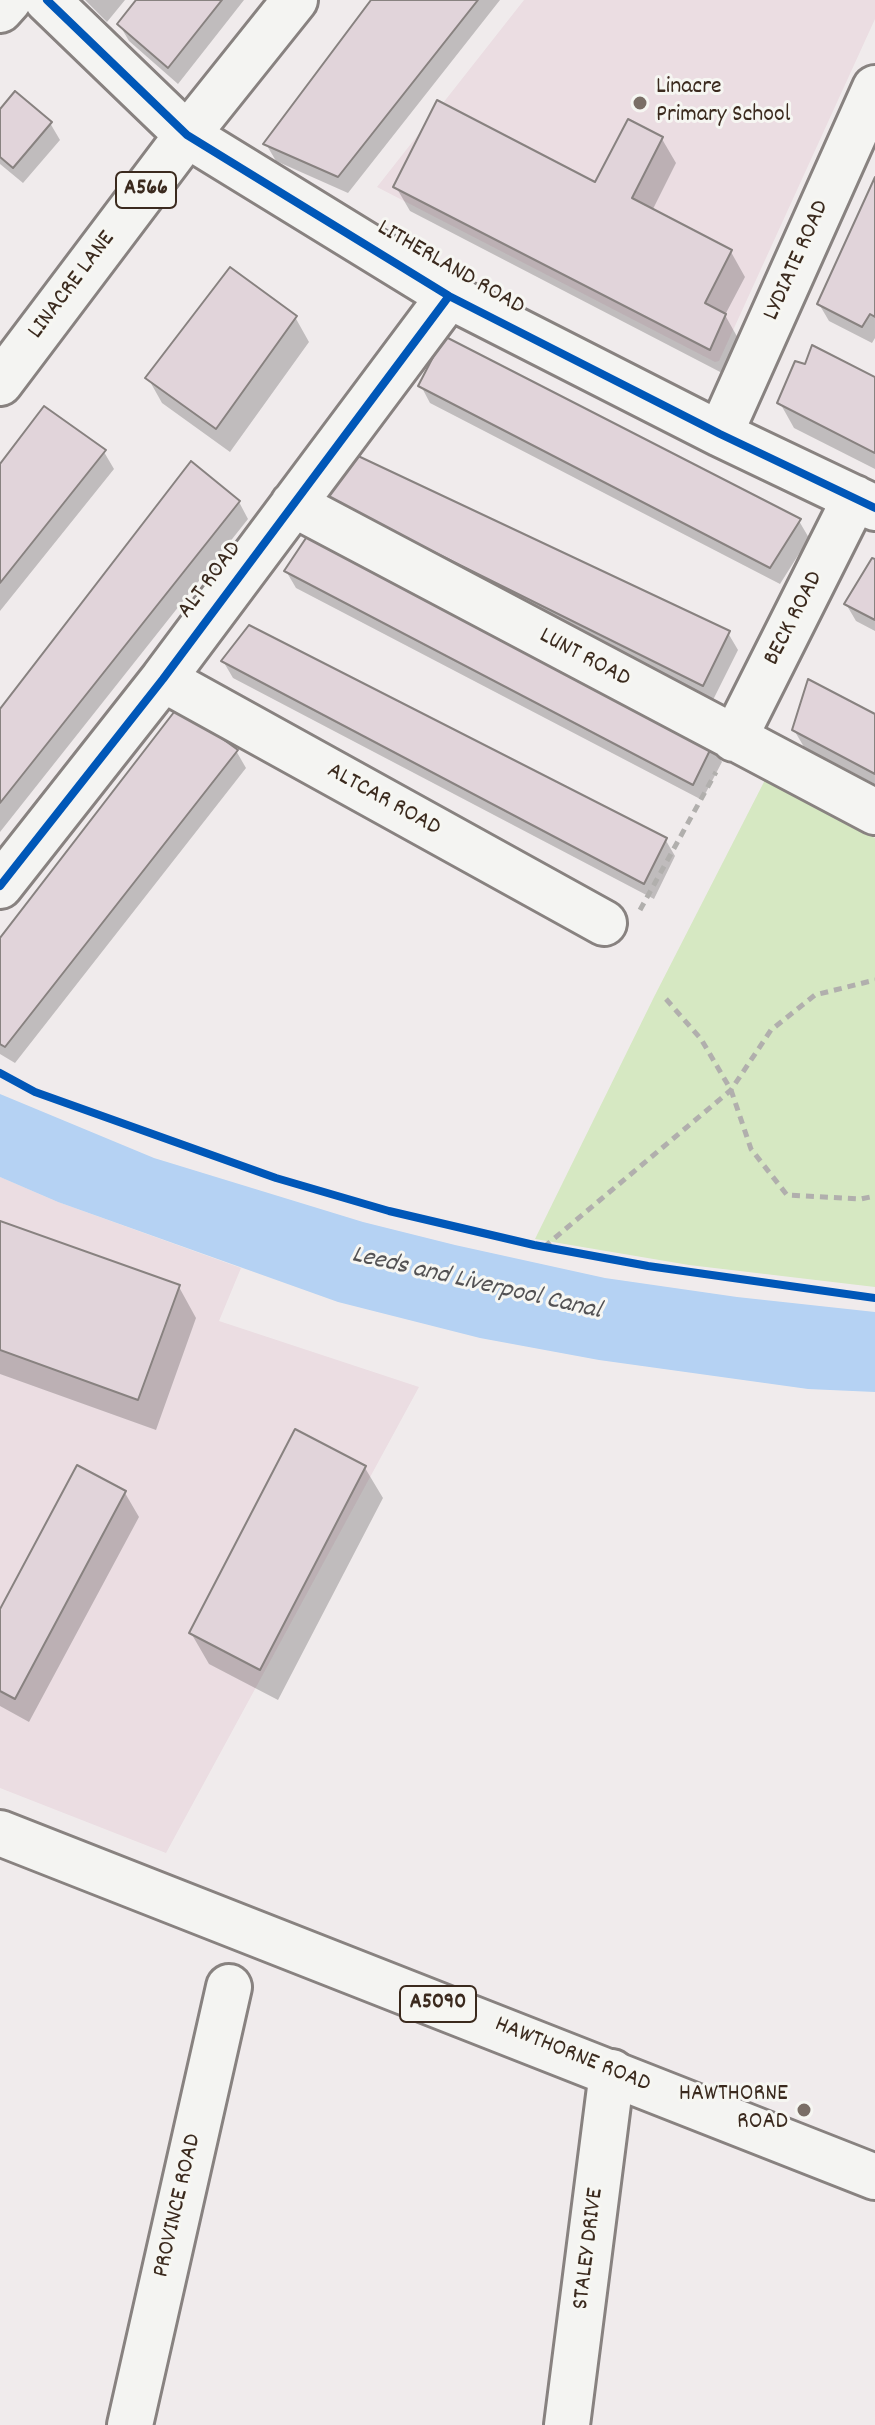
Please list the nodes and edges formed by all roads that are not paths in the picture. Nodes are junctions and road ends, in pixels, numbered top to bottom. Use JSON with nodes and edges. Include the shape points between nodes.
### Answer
{"nodes":[{"id":1,"x":9,"y":0,"type":"edge"},
{"id":2,"x":47,"y":0,"type":"edge"},
{"id":3,"x":295,"y":0,"type":"edge"},
{"id":4,"x":0,"y":10,"type":"edge"},
{"id":5,"x":875,"y":88,"type":"edge"},
{"id":6,"x":187,"y":135,"type":"junction"},
{"id":7,"x":449,"y":296,"type":"junction"},
{"id":8,"x":0,"y":383,"type":"edge"},
{"id":9,"x":720,"y":434,"type":"junction"},
{"id":10,"x":865,"y":503,"type":"edge"},
{"id":11,"x":293,"y":504,"type":"junction"},
{"id":12,"x":163,"y":679,"type":"junction"},
{"id":13,"x":734,"y":739,"type":"junction"},
{"id":14,"x":875,"y":812,"type":"edge"},
{"id":15,"x":0,"y":886,"type":"edge"},
{"id":16,"x":604,"y":923,"type":"road end"},
{"id":17,"x":0,"y":1833,"type":"edge"},
{"id":18,"x":229,"y":1987,"type":"dead end"},
{"id":19,"x":612,"y":2072,"type":"junction"},
{"id":20,"x":875,"y":2177,"type":"edge"},
{"id":21,"x":130,"y":2425,"type":"edge"},
{"id":22,"x":567,"y":2425,"type":"edge"}],
"edges":[{"from":1,"to":4,"type":"street"},
{"from":2,"to":6,"type":"street","name":"LITHERLAND ROAD"},
{"from":3,"to":6,"type":"street","name":"LINACRE LANE","number":"A566"},
{"from":5,"to":9,"type":"street","name":"LYDIATE ROAD"},
{"from":6,"to":7,"type":"street","name":"LITHERLAND ROAD"},
{"from":6,"to":8,"type":"street","name":"LINACRE LANE","number":"A566"},
{"from":7,"to":9,"type":"street","name":"LITHERLAND ROAD"},
{"from":7,"to":11,"type":"street","name":"ALT ROAD"},
{"from":9,"to":10,"type":"street","name":"LITHERLAND ROAD"},
{"from":10,"to":13,"type":"street","name":"BECK ROAD"},
{"from":11,"to":12,"type":"street","name":"ALT ROAD"},
{"from":11,"to":13,"type":"street","name":"LUNT ROAD"},
{"from":12,"to":15,"type":"street","name":"ALT ROAD"},
{"from":12,"to":16,"type":"street","name":"ALTCAR ROAD"},
{"from":13,"to":14,"type":"street","name":"LUNT ROAD"},
{"from":17,"to":19,"type":"street","name":"HAWTHORNE ROAD","number":"A5090"},
{"from":18,"to":21,"type":"street","name":"PROVINCE ROAD"},
{"from":19,"to":20,"type":"street","name":"HAWTHORNE ROAD","number":"A5090"},
{"from":19,"to":22,"type":"street","name":"STALEY DRIVE"}]}
